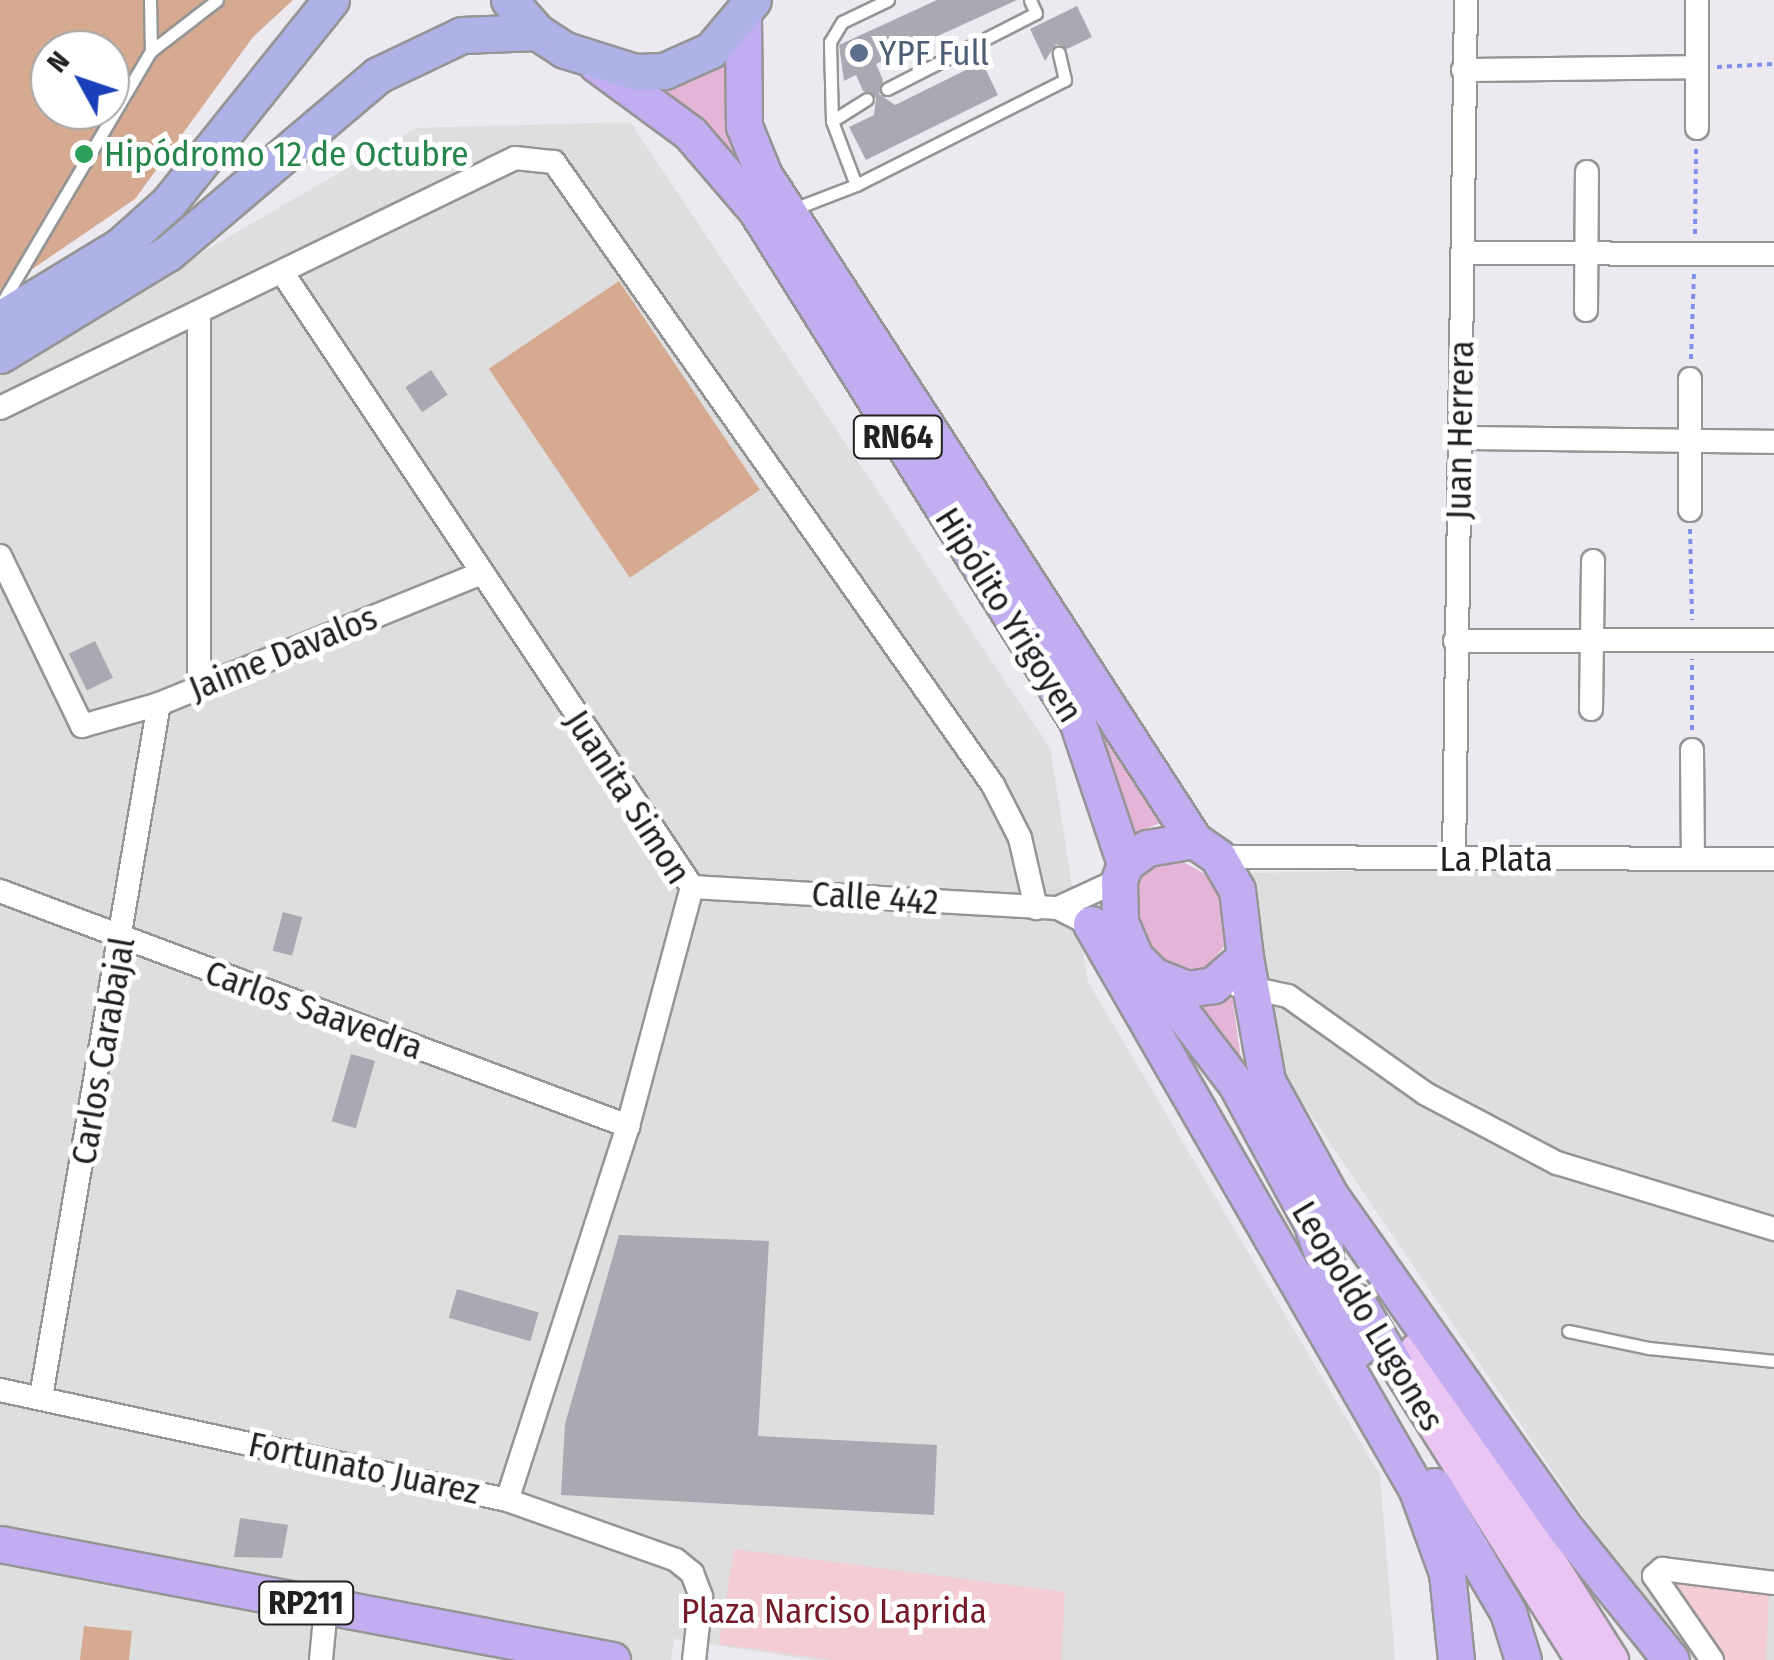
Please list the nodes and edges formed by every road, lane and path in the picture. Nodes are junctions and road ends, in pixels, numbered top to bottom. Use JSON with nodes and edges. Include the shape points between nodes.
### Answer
{"nodes":[{"id":1,"x":150,"y":0,"type":"edge"},
{"id":2,"x":217,"y":0,"type":"edge"},
{"id":3,"x":331,"y":0,"type":"edge"},
{"id":4,"x":509,"y":0,"type":"edge"},
{"id":5,"x":888,"y":0,"type":"edge"},
{"id":6,"x":1030,"y":0,"type":"edge"},
{"id":7,"x":1466,"y":0,"type":"edge"},
{"id":8,"x":1697,"y":0,"type":"edge"},
{"id":9,"x":748,"y":9,"type":"edge"},
{"id":10,"x":537,"y":32,"type":"junction"},
{"id":11,"x":152,"y":51,"type":"junction"},
{"id":12,"x":1058,"y":53,"type":"dead end"},
{"id":13,"x":596,"y":64,"type":"junction"},
{"id":14,"x":1774,"y":64,"type":"edge"},
{"id":15,"x":1697,"y":68,"type":"junction"},
{"id":16,"x":1463,"y":70,"type":"junction"},
{"id":17,"x":888,"y":90,"type":"dead end"},
{"id":18,"x":867,"y":99,"type":"dead end"},
{"id":19,"x":832,"y":121,"type":"junction"},
{"id":20,"x":1697,"y":128,"type":"dead end"},
{"id":21,"x":1587,"y":172,"type":"dead end"},
{"id":22,"x":856,"y":185,"type":"junction"},
{"id":23,"x":788,"y":211,"type":"junction"},
{"id":24,"x":1464,"y":253,"type":"junction"},
{"id":25,"x":1588,"y":253,"type":"junction"},
{"id":26,"x":1774,"y":254,"type":"edge"},
{"id":27,"x":282,"y":272,"type":"junction"},
{"id":28,"x":0,"y":306,"type":"edge"},
{"id":29,"x":1586,"y":310,"type":"dead end"},
{"id":30,"x":199,"y":312,"type":"junction"},
{"id":31,"x":0,"y":319,"type":"edge"},
{"id":32,"x":0,"y":355,"type":"edge"},
{"id":33,"x":1690,"y":379,"type":"dead end"},
{"id":34,"x":0,"y":408,"type":"edge"},
{"id":35,"x":1460,"y":438,"type":"junction"},
{"id":36,"x":1691,"y":441,"type":"junction"},
{"id":37,"x":1774,"y":442,"type":"edge"},
{"id":38,"x":1690,"y":510,"type":"dead end"},
{"id":39,"x":0,"y":556,"type":"edge"},
{"id":40,"x":1593,"y":560,"type":"dead end"},
{"id":41,"x":481,"y":574,"type":"junction"},
{"id":42,"x":1455,"y":640,"type":"junction"},
{"id":43,"x":1774,"y":640,"type":"edge"},
{"id":44,"x":1591,"y":641,"type":"junction"},
{"id":45,"x":199,"y":686,"type":"junction"},
{"id":46,"x":159,"y":704,"type":"junction"},
{"id":47,"x":1591,"y":709,"type":"dead end"},
{"id":48,"x":1692,"y":750,"type":"dead end"},
{"id":49,"x":1206,"y":849,"type":"junction"},
{"id":50,"x":1693,"y":858,"type":"junction"},
{"id":51,"x":1454,"y":859,"type":"junction"},
{"id":52,"x":1774,"y":859,"type":"edge"},
{"id":53,"x":1122,"y":872,"type":"junction"},
{"id":54,"x":692,"y":887,"type":"junction"},
{"id":55,"x":0,"y":891,"type":"edge"},
{"id":56,"x":1047,"y":908,"type":"junction"},
{"id":57,"x":1091,"y":924,"type":"junction"},
{"id":58,"x":123,"y":940,"type":"junction"},
{"id":59,"x":1144,"y":966,"type":"junction"},
{"id":60,"x":1247,"y":971,"type":"junction"},
{"id":61,"x":628,"y":1126,"type":"junction"},
{"id":62,"x":1332,"y":1198,"type":"junction"},
{"id":63,"x":1313,"y":1228,"type":"junction"},
{"id":64,"x":1774,"y":1229,"type":"edge"},
{"id":65,"x":1568,"y":1331,"type":"dead end"},
{"id":66,"x":1405,"y":1356,"type":"junction"},
{"id":67,"x":1774,"y":1361,"type":"edge"},
{"id":68,"x":0,"y":1390,"type":"edge"},
{"id":69,"x":41,"y":1397,"type":"junction"},
{"id":70,"x":1417,"y":1490,"type":"junction"},
{"id":71,"x":507,"y":1500,"type":"junction"},
{"id":72,"x":0,"y":1544,"type":"edge"},
{"id":73,"x":1473,"y":1553,"type":"junction"},
{"id":74,"x":1774,"y":1583,"type":"edge"},
{"id":75,"x":326,"y":1608,"type":"junction"},
{"id":76,"x":321,"y":1660,"type":"edge"},
{"id":77,"x":612,"y":1660,"type":"edge"},
{"id":78,"x":694,"y":1660,"type":"edge"},
{"id":79,"x":1456,"y":1660,"type":"edge"},
{"id":80,"x":1523,"y":1660,"type":"edge"},
{"id":81,"x":1581,"y":1660,"type":"edge"},
{"id":82,"x":1613,"y":1660,"type":"edge"},
{"id":83,"x":1670,"y":1660,"type":"edge"},
{"id":84,"x":1712,"y":1660,"type":"edge"}],
"edges":[{"from":1,"to":11,"type":"lane"},
{"from":2,"to":11,"type":"lane"},
{"from":3,"to":31,"type":"highway","via":[[169,202],[120,246]]},
{"from":4,"to":10,"type":"highway","number":"RN64"},
{"from":5,"to":19,"type":"lane","via":[[842,22],[830,42]]},
{"from":6,"to":17,"type":"lane","via":[[1039,18]]},
{"from":7,"to":16,"type":"street","name":"Juan Herrera"},
{"from":8,"to":15,"type":"street"},
{"from":9,"to":13,"type":"highway","number":"RN64","via":[[687,64],[634,72]]},
{"from":9,"to":23,"type":"main road","name":"Hipólito Yrigoyen","number":"RN64","via":[[744,126]]},
{"from":10,"to":13,"type":"highway","number":"RN64"},
{"from":10,"to":32,"type":"highway","via":[[462,34],[378,75],[168,253]]},
{"from":11,"to":28,"type":"lane"},
{"from":12,"to":22,"type":"lane","via":[[1066,80]]},
{"from":13,"to":53,"type":"main road","name":"Hipólito Yrigoyen","number":"RN64","via":[[690,133],[756,210],[1077,722]]},
{"from":14,"to":15,"type":"path"},
{"from":15,"to":16,"type":"street"},
{"from":15,"to":20,"type":"street"},
{"from":16,"to":24,"type":"street","name":"Juan Herrera"},
{"from":18,"to":19,"type":"lane"},
{"from":19,"to":22,"type":"lane"},
{"from":21,"to":25,"type":"street"},
{"from":22,"to":23,"type":"lane"},
{"from":23,"to":49,"type":"main road","name":"Hipólito Yrigoyen","number":"RN64"},
{"from":24,"to":25,"type":"street"},
{"from":24,"to":35,"type":"street","name":"Juan Herrera"},
{"from":25,"to":26,"type":"street"},
{"from":25,"to":29,"type":"street"},
{"from":27,"to":30,"type":"street"},
{"from":27,"to":41,"type":"street","name":"Juanita Simon"},
{"from":27,"to":56,"type":"street","via":[[514,158],[554,162],[993,785]]},
{"from":30,"to":34,"type":"street"},
{"from":30,"to":45,"type":"street"},
{"from":33,"to":36,"type":"street"},
{"from":35,"to":36,"type":"street"},
{"from":35,"to":42,"type":"street","name":"Juan Herrera"},
{"from":36,"to":37,"type":"street"},
{"from":36,"to":38,"type":"street"},
{"from":39,"to":46,"type":"street","name":"Jaime Davalos","via":[[82,726]]},
{"from":40,"to":44,"type":"street"},
{"from":41,"to":45,"type":"street","name":"Jaime Davalos"},
{"from":41,"to":54,"type":"street","name":"Juanita Simon"},
{"from":42,"to":44,"type":"street"},
{"from":42,"to":51,"type":"street","name":"Juan Herrera"},
{"from":43,"to":44,"type":"street"},
{"from":44,"to":47,"type":"street"},
{"from":45,"to":46,"type":"street","name":"Jaime Davalos"},
{"from":46,"to":58,"type":"street","name":"Carlos Carabajal"},
{"from":48,"to":50,"type":"street"},
{"from":49,"to":51,"type":"street","name":"La Plata"},
{"from":49,"to":53,"type":"main road","via":[[1158,844]]},
{"from":49,"to":60,"type":"main road","number":"RN64","via":[[1245,916]]},
{"from":50,"to":51,"type":"street","name":"La Plata"},
{"from":50,"to":52,"type":"street","name":"La Plata"},
{"from":53,"to":56,"type":"street","name":"Calle 442"},
{"from":53,"to":59,"type":"main road","number":"RN64","via":[[1120,922]]},
{"from":54,"to":56,"type":"street","name":"Calle 442"},
{"from":54,"to":61,"type":"street","name":"Juanita Simon"},
{"from":55,"to":58,"type":"street","name":"Carlos Saavedra"},
{"from":56,"to":57,"type":"street","name":"Calle 442"},
{"from":57,"to":59,"type":"street","name":"Calle 442"},
{"from":57,"to":70,"type":"main road"},
{"from":58,"to":61,"type":"street","name":"Carlos Saavedra"},
{"from":58,"to":69,"type":"street","name":"Carlos Carabajal"},
{"from":59,"to":60,"type":"main road","via":[[1187,989]]},
{"from":59,"to":63,"type":"main road","name":"Leopoldo Lugones","via":[[1236,1084]]},
{"from":60,"to":62,"type":"main road","name":"Leopoldo Lugones","via":[[1268,1080]]},
{"from":60,"to":64,"type":"street","via":[[1426,1094],[1557,1163]]},
{"from":61,"to":71,"type":"street","name":"Juanita Simon"},
{"from":62,"to":66,"type":"main road","name":"Leopoldo Lugones"},
{"from":62,"to":83,"type":"main road","via":[[1578,1544]]},
{"from":63,"to":66,"type":"main road","name":"Leopoldo Lugones"},
{"from":63,"to":73,"type":"main road","via":[[1370,1379]]},
{"from":65,"to":67,"type":"lane","via":[[1649,1348]]},
{"from":66,"to":81,"type":"main road","name":"Leopoldo Lugones"},
{"from":66,"to":82,"type":"main road","name":"Leopoldo Lugones"},
{"from":68,"to":69,"type":"street","name":"Fortunato Juarez"},
{"from":69,"to":71,"type":"street","name":"Fortunato Juarez"},
{"from":70,"to":73,"type":"main road"},
{"from":70,"to":79,"type":"main road","via":[[1448,1573]]},
{"from":71,"to":78,"type":"street","name":"Fortunato Juarez","via":[[676,1560],[692,1573],[701,1597]]},
{"from":72,"to":75,"type":"main road","number":"RP211"},
{"from":73,"to":80,"type":"main road","via":[[1508,1612]]},
{"from":74,"to":84,"type":"street","via":[[1662,1569],[1654,1576]]},
{"from":75,"to":76,"type":"street"},
{"from":75,"to":77,"type":"main road","number":"RP211"}]}
